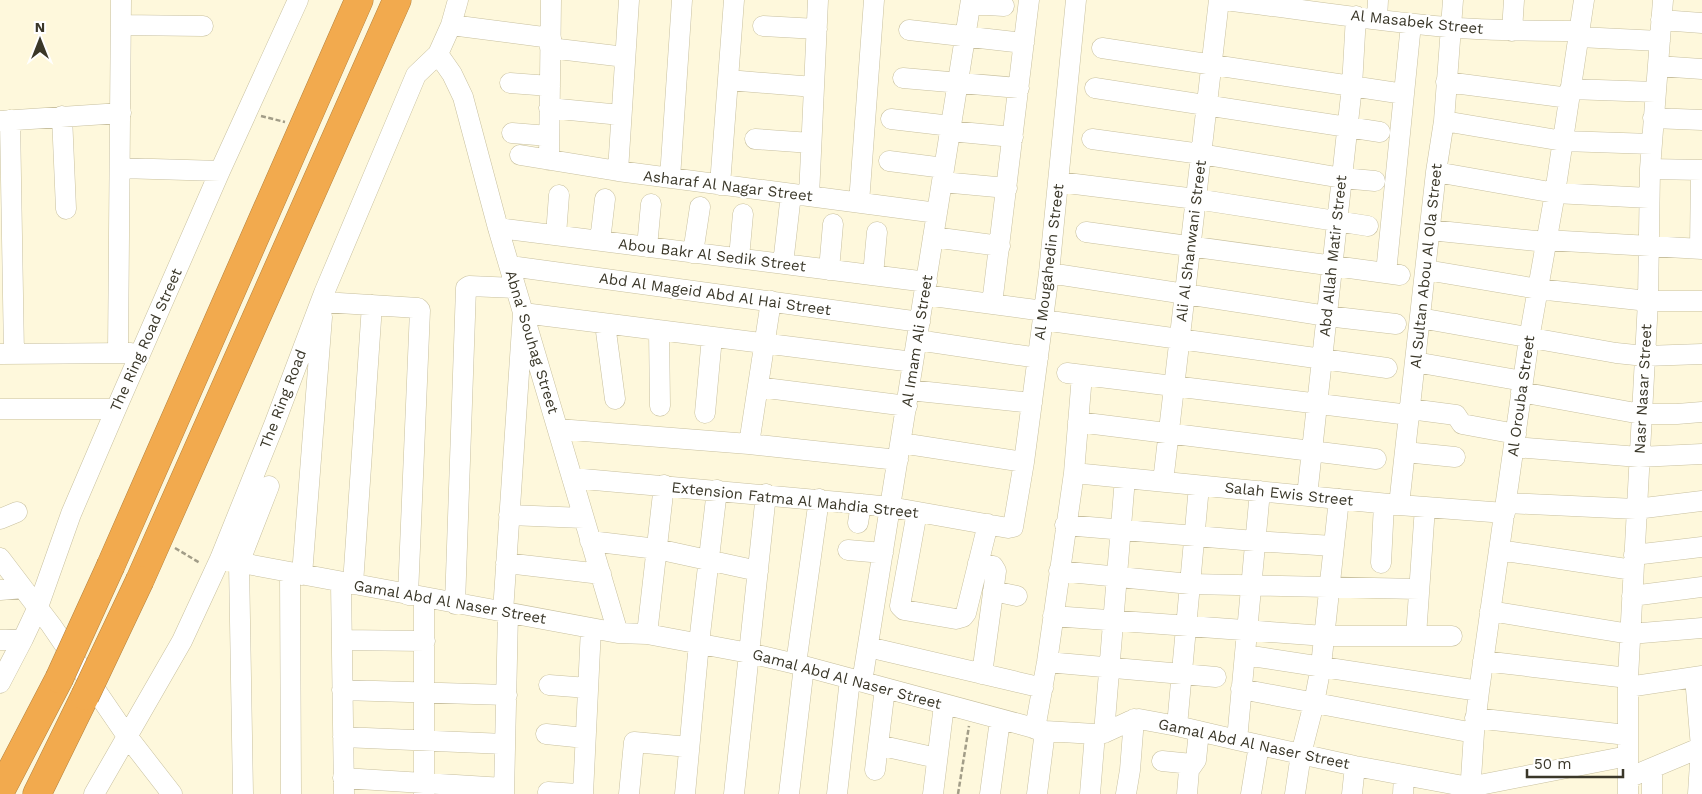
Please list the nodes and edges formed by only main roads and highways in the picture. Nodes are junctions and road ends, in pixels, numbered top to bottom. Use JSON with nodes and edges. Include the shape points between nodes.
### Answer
{"nodes":[{"id":1,"x":359,"y":0,"type":"edge"},
{"id":2,"x":397,"y":0,"type":"edge"},
{"id":3,"x":0,"y":792,"type":"edge"},
{"id":4,"x":37,"y":794,"type":"edge"}],
"edges":[{"from":1,"to":3,"type":"highway","bridge":true,"via":[[111,565],[59,679]]},
{"from":2,"to":4,"type":"highway","bridge":true,"via":[[140,580]]}]}
